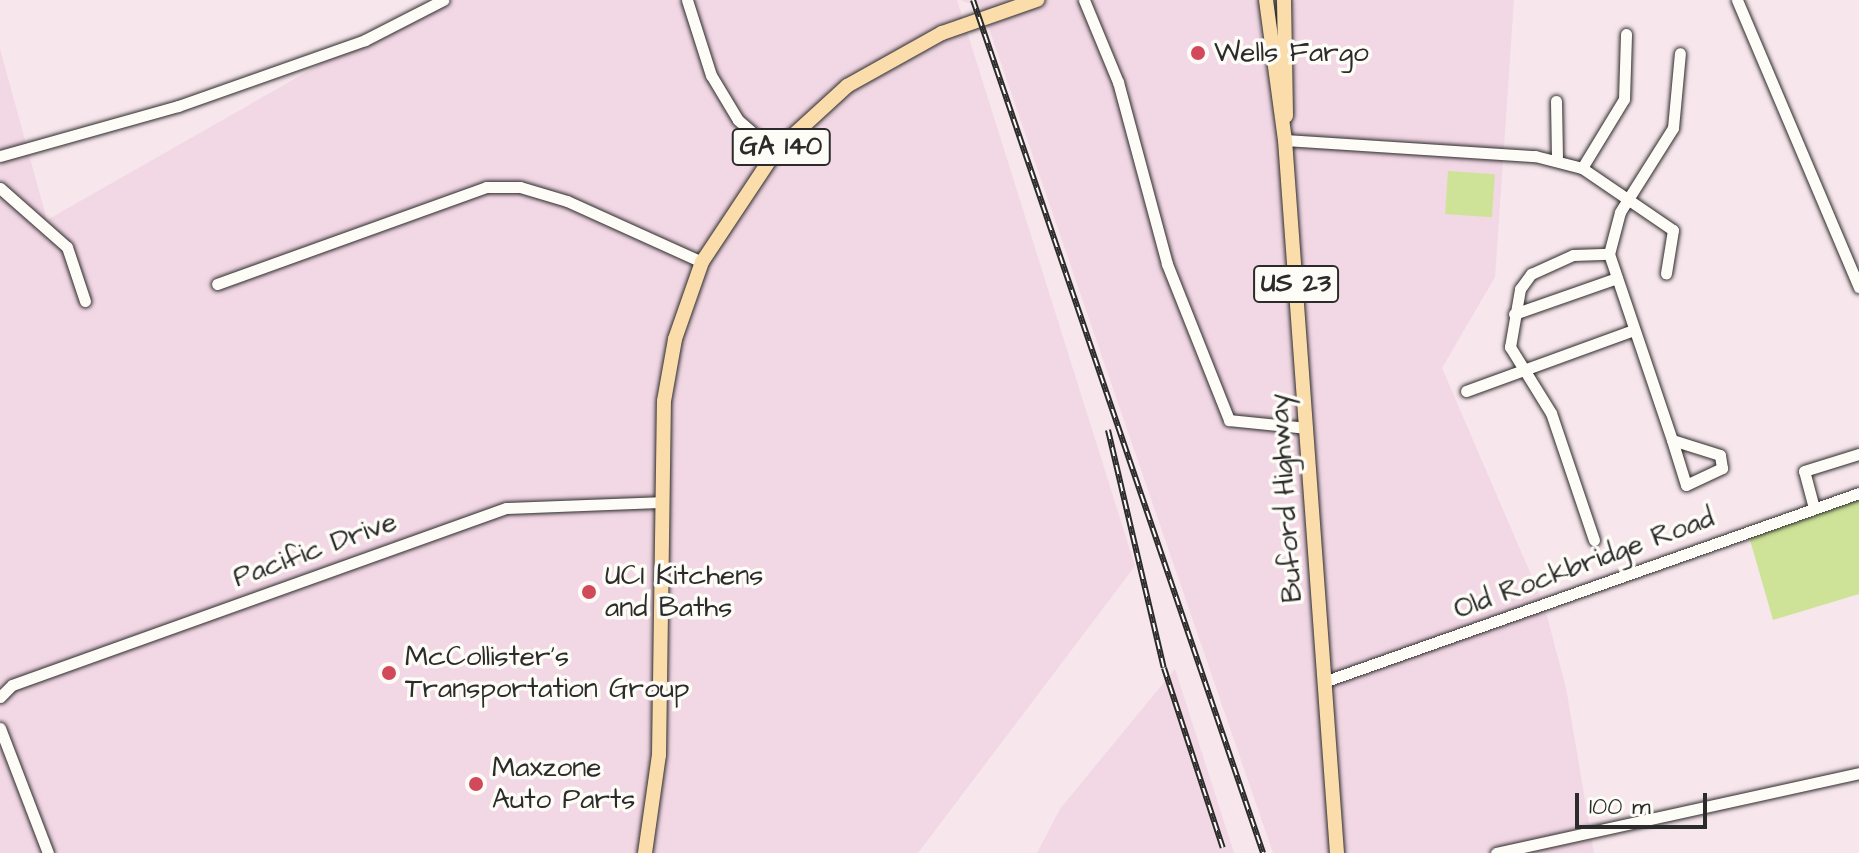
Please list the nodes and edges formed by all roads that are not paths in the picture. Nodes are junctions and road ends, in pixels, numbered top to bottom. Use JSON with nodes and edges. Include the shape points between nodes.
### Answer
{"nodes":[{"id":1,"x":443,"y":0,"type":"edge"},
{"id":2,"x":687,"y":0,"type":"edge"},
{"id":3,"x":1037,"y":0,"type":"edge"},
{"id":4,"x":1084,"y":0,"type":"edge"},
{"id":5,"x":1284,"y":0,"type":"edge"},
{"id":6,"x":1737,"y":0,"type":"edge"},
{"id":7,"x":1266,"y":1,"type":"edge"},
{"id":8,"x":1626,"y":34,"type":"dead end"},
{"id":9,"x":1680,"y":53,"type":"dead end"},
{"id":10,"x":1556,"y":101,"type":"dead end"},
{"id":11,"x":1285,"y":140,"type":"junction"},
{"id":12,"x":775,"y":152,"type":"junction"},
{"id":13,"x":0,"y":156,"type":"edge"},
{"id":14,"x":1557,"y":161,"type":"junction"},
{"id":15,"x":1582,"y":168,"type":"junction"},
{"id":16,"x":0,"y":188,"type":"edge"},
{"id":17,"x":1631,"y":200,"type":"junction"},
{"id":18,"x":1609,"y":254,"type":"junction"},
{"id":19,"x":702,"y":262,"type":"junction"},
{"id":20,"x":1666,"y":273,"type":"dead end"},
{"id":21,"x":1617,"y":278,"type":"junction"},
{"id":22,"x":217,"y":284,"type":"dead end"},
{"id":23,"x":1859,"y":287,"type":"edge"},
{"id":24,"x":85,"y":301,"type":"dead end"},
{"id":25,"x":1514,"y":314,"type":"junction"},
{"id":26,"x":1634,"y":330,"type":"junction"},
{"id":27,"x":1520,"y":372,"type":"junction"},
{"id":28,"x":1466,"y":391,"type":"dead end"},
{"id":29,"x":1307,"y":428,"type":"junction"},
{"id":30,"x":1672,"y":440,"type":"junction"},
{"id":31,"x":1859,"y":454,"type":"edge"},
{"id":32,"x":1859,"y":493,"type":"edge"},
{"id":33,"x":660,"y":502,"type":"junction"},
{"id":34,"x":1814,"y":508,"type":"junction"},
{"id":35,"x":1594,"y":540,"type":"dead end"},
{"id":36,"x":1326,"y":681,"type":"junction"},
{"id":37,"x":0,"y":697,"type":"edge"},
{"id":38,"x":0,"y":728,"type":"edge"},
{"id":39,"x":1859,"y":773,"type":"edge"},
{"id":40,"x":48,"y":853,"type":"edge"},
{"id":41,"x":645,"y":853,"type":"edge"},
{"id":42,"x":1337,"y":853,"type":"edge"},
{"id":43,"x":1496,"y":853,"type":"edge"}],
"edges":[{"from":1,"to":13,"type":"street","via":[[365,40],[178,106]]},
{"from":2,"to":12,"type":"street","via":[[711,75],[738,120]]},
{"from":3,"to":12,"type":"main road","number":"GA 140","via":[[942,33],[862,75]]},
{"from":4,"to":29,"type":"street","via":[[1118,82],[1167,264],[1229,420]]},
{"from":5,"to":11,"type":"main road","name":"Buford Highway","number":"US 23"},
{"from":6,"to":23,"type":"street"},
{"from":7,"to":11,"type":"main road","name":"Buford Highway","number":"US 23"},
{"from":8,"to":15,"type":"street","via":[[1624,99]]},
{"from":9,"to":17,"type":"street","via":[[1673,128]]},
{"from":10,"to":14,"type":"street"},
{"from":11,"to":14,"type":"street"},
{"from":11,"to":29,"type":"main road","name":"Buford Highway","number":"US 23"},
{"from":12,"to":19,"type":"main road","number":"GA 140"},
{"from":14,"to":15,"type":"street"},
{"from":15,"to":17,"type":"street"},
{"from":16,"to":24,"type":"street","via":[[67,247]]},
{"from":17,"to":18,"type":"street"},
{"from":17,"to":20,"type":"street","via":[[1673,230]]},
{"from":18,"to":21,"type":"street"},
{"from":18,"to":25,"type":"street","via":[[1550,262],[1520,289]]},
{"from":19,"to":22,"type":"street","via":[[548,195],[486,187]]},
{"from":19,"to":33,"type":"main road","number":"GA 140","via":[[666,387]]},
{"from":21,"to":25,"type":"street"},
{"from":21,"to":26,"type":"street"},
{"from":25,"to":27,"type":"street","via":[[1511,358]]},
{"from":26,"to":27,"type":"street"},
{"from":26,"to":30,"type":"street"},
{"from":27,"to":28,"type":"street"},
{"from":27,"to":35,"type":"street","via":[[1551,413]]},
{"from":29,"to":36,"type":"main road","name":"Buford Highway","number":"US 23"},
{"from":30,"to":30,"type":"street","via":[[1720,455],[1722,468],[1686,485]]},
{"from":31,"to":34,"type":"street","via":[[1804,471]]},
{"from":32,"to":34,"type":"street","name":"Old Rockbridge Road"},
{"from":33,"to":37,"type":"street","name":"Pacific Drive","via":[[506,508],[24,681]]},
{"from":33,"to":41,"type":"main road","number":"GA 140","via":[[659,755]]},
{"from":34,"to":36,"type":"street","name":"Old Rockbridge Road"},
{"from":36,"to":42,"type":"main road","name":"Buford Highway","number":"US 23"},
{"from":38,"to":40,"type":"street"},
{"from":39,"to":43,"type":"street"}]}
